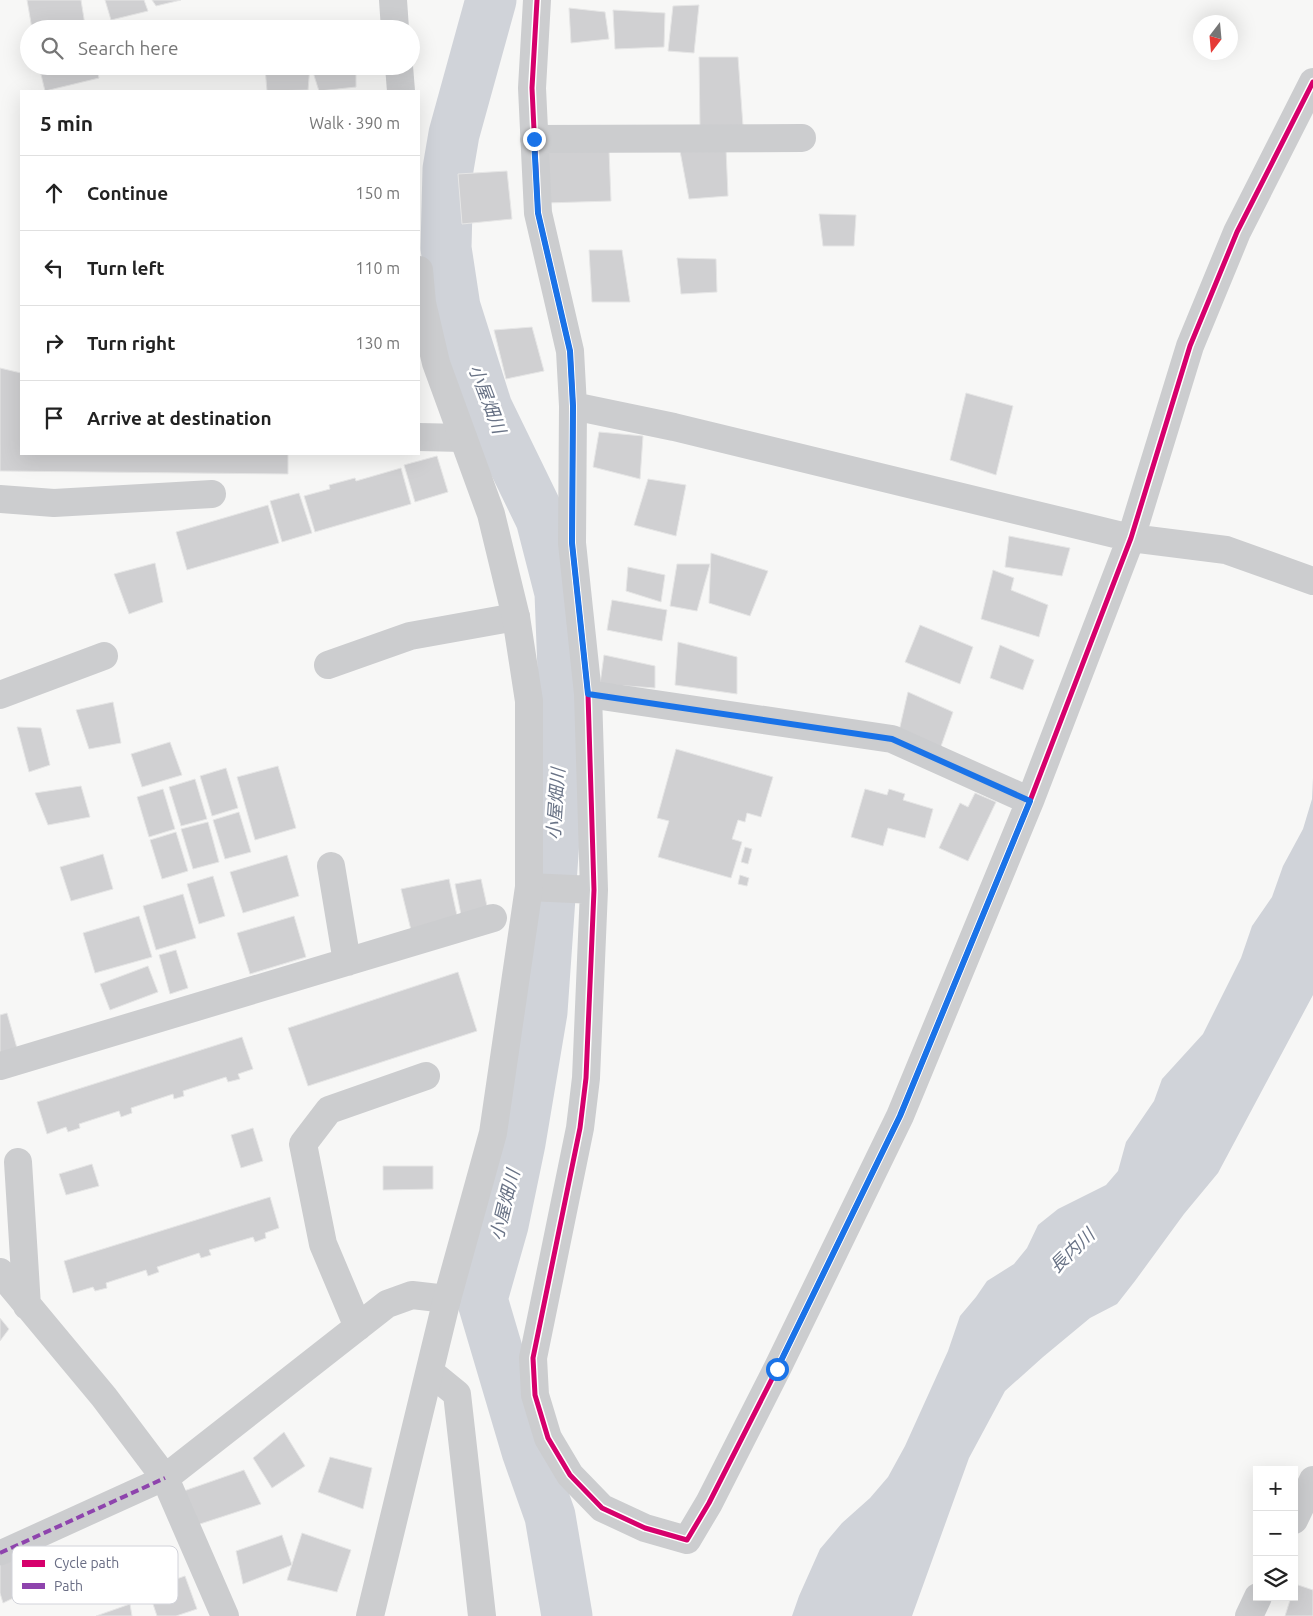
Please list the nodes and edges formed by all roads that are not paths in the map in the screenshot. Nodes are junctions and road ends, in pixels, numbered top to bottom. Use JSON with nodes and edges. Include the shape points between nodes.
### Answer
{"nodes":[{"id":1,"x":393,"y":0,"type":"edge"},
{"id":2,"x":537,"y":0,"type":"edge"},
{"id":3,"x":394,"y":20,"type":"edge"},
{"id":4,"x":400,"y":75,"type":"edge"},
{"id":5,"x":1313,"y":82,"type":"edge"},
{"id":6,"x":401,"y":90,"type":"edge"},
{"id":7,"x":802,"y":138,"type":"dead end"},
{"id":8,"x":534,"y":139,"type":"junction"},
{"id":9,"x":420,"y":281,"type":"edge"},
{"id":10,"x":573,"y":406,"type":"junction"},
{"id":11,"x":420,"y":437,"type":"edge"},
{"id":12,"x":463,"y":438,"type":"junction"},
{"id":13,"x":212,"y":494,"type":"dead end"},
{"id":14,"x":0,"y":499,"type":"edge"},
{"id":15,"x":1131,"y":538,"type":"junction"},
{"id":16,"x":1313,"y":580,"type":"edge"},
{"id":17,"x":516,"y":617,"type":"junction"},
{"id":18,"x":104,"y":656,"type":"dead end"},
{"id":19,"x":328,"y":665,"type":"dead end"},
{"id":20,"x":588,"y":694,"type":"junction"},
{"id":21,"x":0,"y":695,"type":"edge"},
{"id":22,"x":1030,"y":801,"type":"junction"},
{"id":23,"x":331,"y":866,"type":"dead end"},
{"id":24,"x":534,"y":887,"type":"junction"},
{"id":25,"x":588,"y":890,"type":"junction"},
{"id":26,"x":493,"y":918,"type":"dead end"},
{"id":27,"x":347,"y":962,"type":"junction"},
{"id":28,"x":0,"y":1066,"type":"edge"},
{"id":29,"x":426,"y":1076,"type":"dead end"},
{"id":30,"x":18,"y":1162,"type":"dead end"},
{"id":31,"x":1,"y":1276,"type":"edge"},
{"id":32,"x":447,"y":1299,"type":"junction"},
{"id":33,"x":27,"y":1306,"type":"junction"},
{"id":34,"x":358,"y":1327,"type":"junction"},
{"id":35,"x":430,"y":1372,"type":"junction"},
{"id":36,"x":165,"y":1478,"type":"junction"},
{"id":37,"x":1313,"y":1480,"type":"edge"},
{"id":38,"x":1298,"y":1512,"type":"edge"},
{"id":39,"x":15,"y":1546,"type":"edge"},
{"id":40,"x":12,"y":1548,"type":"edge"},
{"id":41,"x":0,"y":1553,"type":"edge"},
{"id":42,"x":1256,"y":1601,"type":"edge"},
{"id":43,"x":225,"y":1616,"type":"edge"},
{"id":44,"x":370,"y":1616,"type":"edge"},
{"id":45,"x":482,"y":1616,"type":"edge"},
{"id":46,"x":1250,"y":1616,"type":"edge"}],
"edges":[{"from":1,"to":3,"type":"street"},
{"from":2,"to":8,"type":"street","via":[[532,88]]},
{"from":4,"to":6,"type":"street"},
{"from":5,"to":15,"type":"street","via":[[1237,232],[1190,346]]},
{"from":7,"to":8,"type":"street"},
{"from":8,"to":10,"type":"street","via":[[538,213],[570,351]]},
{"from":9,"to":12,"type":"street","via":[[436,363]]},
{"from":10,"to":15,"type":"street","via":[[674,427]]},
{"from":10,"to":20,"type":"street","via":[[572,543]]},
{"from":11,"to":12,"type":"street"},
{"from":12,"to":17,"type":"street","via":[[491,514]]},
{"from":13,"to":14,"type":"street","via":[[54,503]]},
{"from":15,"to":16,"type":"street","via":[[1226,550]]},
{"from":15,"to":22,"type":"street"},
{"from":17,"to":19,"type":"street","via":[[410,636]]},
{"from":17,"to":24,"type":"street","via":[[529,700]]},
{"from":18,"to":21,"type":"street"},
{"from":20,"to":22,"type":"street","via":[[892,739]]},
{"from":20,"to":25,"type":"street"},
{"from":22,"to":25,"type":"street","via":[[900,1116],[777,1369],[687,1540],[645,1528],[602,1508],[570,1475],[548,1438],[536,1395],[533,1358],[580,1128],[586,1078]]},
{"from":23,"to":27,"type":"street"},
{"from":24,"to":25,"type":"street"},
{"from":24,"to":32,"type":"street","via":[[493,1133]]},
{"from":26,"to":27,"type":"street"},
{"from":27,"to":28,"type":"street"},
{"from":29,"to":34,"type":"street","via":[[330,1110],[303,1144],[324,1244]]},
{"from":30,"to":33,"type":"street"},
{"from":31,"to":33,"type":"street"},
{"from":32,"to":34,"type":"street","via":[[412,1296],[387,1304]]},
{"from":32,"to":35,"type":"street"},
{"from":33,"to":36,"type":"street","via":[[104,1397]]},
{"from":34,"to":36,"type":"street"},
{"from":35,"to":44,"type":"street"},
{"from":35,"to":45,"type":"street","via":[[457,1394]]},
{"from":36,"to":39,"type":"street"},
{"from":36,"to":43,"type":"street"},
{"from":37,"to":38,"type":"street"},
{"from":40,"to":41,"type":"street"},
{"from":42,"to":46,"type":"street"}]}
